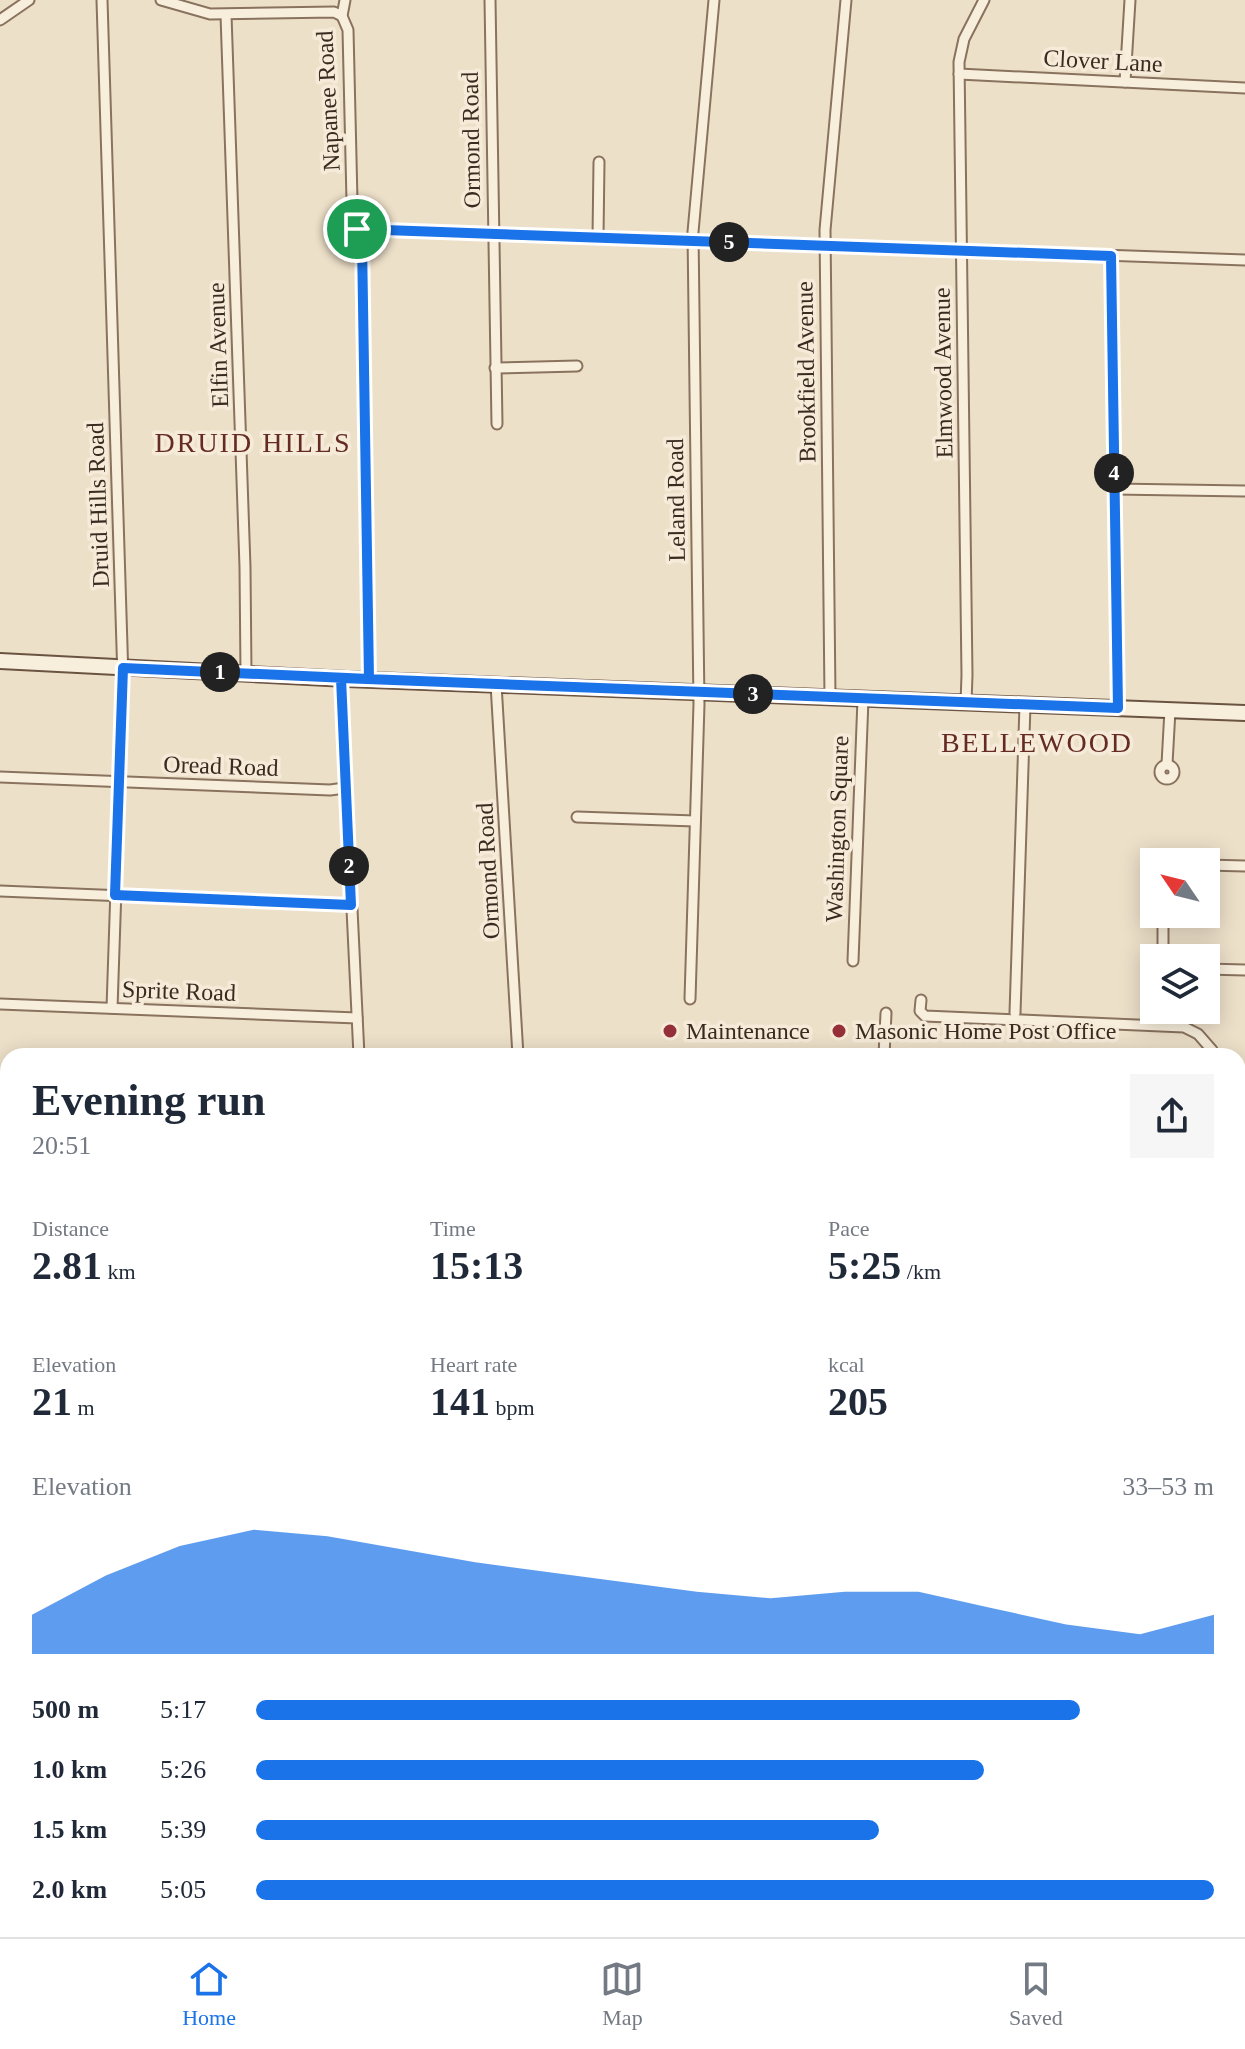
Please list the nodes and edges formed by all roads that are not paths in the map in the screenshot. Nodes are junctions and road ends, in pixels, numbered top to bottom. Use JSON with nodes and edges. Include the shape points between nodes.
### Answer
{"nodes":[{"id":1,"x":29,"y":0,"type":"edge"},
{"id":2,"x":102,"y":0,"type":"edge"},
{"id":3,"x":161,"y":0,"type":"edge"},
{"id":4,"x":345,"y":0,"type":"edge"},
{"id":5,"x":490,"y":0,"type":"edge"},
{"id":6,"x":714,"y":0,"type":"edge"},
{"id":7,"x":846,"y":0,"type":"edge"},
{"id":8,"x":984,"y":0,"type":"edge"},
{"id":9,"x":1130,"y":0,"type":"edge"},
{"id":10,"x":226,"y":15,"type":"junction"},
{"id":11,"x":342,"y":16,"type":"junction"},
{"id":12,"x":0,"y":20,"type":"edge"},
{"id":13,"x":959,"y":74,"type":"junction"},
{"id":14,"x":1125,"y":82,"type":"junction"},
{"id":15,"x":1245,"y":88,"type":"edge"},
{"id":16,"x":599,"y":162,"type":"dead end"},
{"id":17,"x":357,"y":229,"type":"junction"},
{"id":18,"x":493,"y":235,"type":"junction"},
{"id":19,"x":598,"y":237,"type":"junction"},
{"id":20,"x":693,"y":240,"type":"junction"},
{"id":21,"x":825,"y":245,"type":"junction"},
{"id":22,"x":962,"y":252,"type":"junction"},
{"id":23,"x":1111,"y":256,"type":"junction"},
{"id":24,"x":1245,"y":260,"type":"edge"},
{"id":25,"x":577,"y":366,"type":"dead end"},
{"id":26,"x":495,"y":368,"type":"junction"},
{"id":27,"x":497,"y":424,"type":"dead end"},
{"id":28,"x":1114,"y":489,"type":"junction"},
{"id":29,"x":1245,"y":491,"type":"edge"},
{"id":30,"x":0,"y":661,"type":"edge"},
{"id":31,"x":123,"y":668,"type":"junction"},
{"id":32,"x":246,"y":673,"type":"junction"},
{"id":33,"x":341,"y":678,"type":"junction"},
{"id":34,"x":369,"y":679,"type":"junction"},
{"id":35,"x":496,"y":684,"type":"junction"},
{"id":36,"x":699,"y":692,"type":"junction"},
{"id":37,"x":830,"y":697,"type":"junction"},
{"id":38,"x":863,"y":699,"type":"junction"},
{"id":39,"x":966,"y":703,"type":"junction"},
{"id":40,"x":1025,"y":705,"type":"junction"},
{"id":41,"x":1118,"y":708,"type":"junction"},
{"id":42,"x":1170,"y":710,"type":"junction"},
{"id":43,"x":1245,"y":713,"type":"edge"},
{"id":44,"x":1167,"y":764,"type":"dead end"},
{"id":45,"x":0,"y":777,"type":"edge"},
{"id":46,"x":120,"y":782,"type":"junction"},
{"id":47,"x":345,"y":788,"type":"junction"},
{"id":48,"x":577,"y":817,"type":"dead end"},
{"id":49,"x":695,"y":821,"type":"junction"},
{"id":50,"x":1220,"y":865,"type":"edge"},
{"id":51,"x":1245,"y":866,"type":"edge"},
{"id":52,"x":0,"y":891,"type":"edge"},
{"id":53,"x":115,"y":895,"type":"junction"},
{"id":54,"x":351,"y":905,"type":"junction"},
{"id":55,"x":853,"y":961,"type":"dead end"},
{"id":56,"x":1220,"y":969,"type":"edge"},
{"id":57,"x":1245,"y":970,"type":"edge"},
{"id":58,"x":690,"y":999,"type":"dead end"},
{"id":59,"x":921,"y":1000,"type":"dead end"},
{"id":60,"x":0,"y":1004,"type":"edge"},
{"id":61,"x":112,"y":1008,"type":"junction"},
{"id":62,"x":886,"y":1013,"type":"dead end"},
{"id":63,"x":1015,"y":1013,"type":"dead end"},
{"id":64,"x":357,"y":1018,"type":"junction"},
{"id":65,"x":359,"y":1048,"type":"edge"},
{"id":66,"x":518,"y":1048,"type":"edge"},
{"id":67,"x":884,"y":1048,"type":"edge"},
{"id":68,"x":1210,"y":1048,"type":"edge"}],
"edges":[{"from":1,"to":12,"type":"street"},
{"from":2,"to":31,"type":"street","name":"Druid Hills Road"},
{"from":3,"to":10,"type":"street"},
{"from":4,"to":11,"type":"street","name":"Napanee Road"},
{"from":5,"to":18,"type":"street","name":"Ormond Road"},
{"from":6,"to":20,"type":"street","name":"Leland Road"},
{"from":7,"to":21,"type":"street","name":"Brookfield Avenue"},
{"from":8,"to":13,"type":"street","name":"Elmwood Avenue","via":[[962,44]]},
{"from":9,"to":14,"type":"street"},
{"from":10,"to":11,"type":"street"},
{"from":10,"to":32,"type":"street","name":"Elfin Avenue"},
{"from":11,"to":17,"type":"street","name":"Napanee Road","via":[[348,30]]},
{"from":13,"to":14,"type":"street","name":"Clover Lane"},
{"from":13,"to":22,"type":"street","name":"Elmwood Avenue"},
{"from":14,"to":15,"type":"street","name":"Clover Lane"},
{"from":16,"to":19,"type":"street"},
{"from":17,"to":18,"type":"street"},
{"from":17,"to":34,"type":"street","name":"Napanee Road","via":[[362,242]]},
{"from":18,"to":19,"type":"street"},
{"from":18,"to":26,"type":"street","name":"Ormond Road"},
{"from":19,"to":20,"type":"street"},
{"from":20,"to":21,"type":"street"},
{"from":20,"to":36,"type":"street","name":"Leland Road"},
{"from":21,"to":22,"type":"street"},
{"from":21,"to":37,"type":"street","name":"Brookfield Avenue"},
{"from":22,"to":23,"type":"street"},
{"from":22,"to":39,"type":"street","name":"Elmwood Avenue"},
{"from":23,"to":24,"type":"street"},
{"from":23,"to":28,"type":"street"},
{"from":25,"to":26,"type":"street"},
{"from":26,"to":27,"type":"street","name":"Ormond Road"},
{"from":28,"to":29,"type":"street"},
{"from":28,"to":41,"type":"street"},
{"from":30,"to":31,"type":"main road"},
{"from":31,"to":32,"type":"main road"},
{"from":31,"to":46,"type":"street","name":"Druid Hills Road"},
{"from":32,"to":33,"type":"main road"},
{"from":33,"to":34,"type":"main road"},
{"from":33,"to":47,"type":"street"},
{"from":34,"to":35,"type":"main road"},
{"from":35,"to":36,"type":"main road"},
{"from":35,"to":66,"type":"street","name":"Ormond Road"},
{"from":36,"to":37,"type":"main road"},
{"from":36,"to":49,"type":"street","name":"Leland Road"},
{"from":37,"to":38,"type":"main road"},
{"from":38,"to":39,"type":"main road"},
{"from":38,"to":55,"type":"street","name":"Washington Square"},
{"from":39,"to":40,"type":"main road"},
{"from":40,"to":41,"type":"main road"},
{"from":40,"to":63,"type":"street"},
{"from":41,"to":42,"type":"main road"},
{"from":42,"to":43,"type":"main road"},
{"from":42,"to":44,"type":"street"},
{"from":45,"to":46,"type":"street","name":"Oread Road"},
{"from":46,"to":47,"type":"street","name":"Oread Road"},
{"from":46,"to":53,"type":"street","name":"Druid Hills Road"},
{"from":47,"to":54,"type":"street"},
{"from":48,"to":49,"type":"street"},
{"from":49,"to":58,"type":"street","name":"Leland Road"},
{"from":50,"to":51,"type":"street"},
{"from":52,"to":53,"type":"street"},
{"from":53,"to":54,"type":"street"},
{"from":53,"to":61,"type":"street","name":"Druid Hills Road"},
{"from":54,"to":64,"type":"street"},
{"from":56,"to":57,"type":"street"},
{"from":59,"to":68,"type":"street","via":[[925,1016],[1184,1027]]},
{"from":60,"to":61,"type":"street","name":"Sprite Road"},
{"from":61,"to":64,"type":"street","name":"Sprite Road"},
{"from":62,"to":67,"type":"street"},
{"from":64,"to":65,"type":"street"}]}
